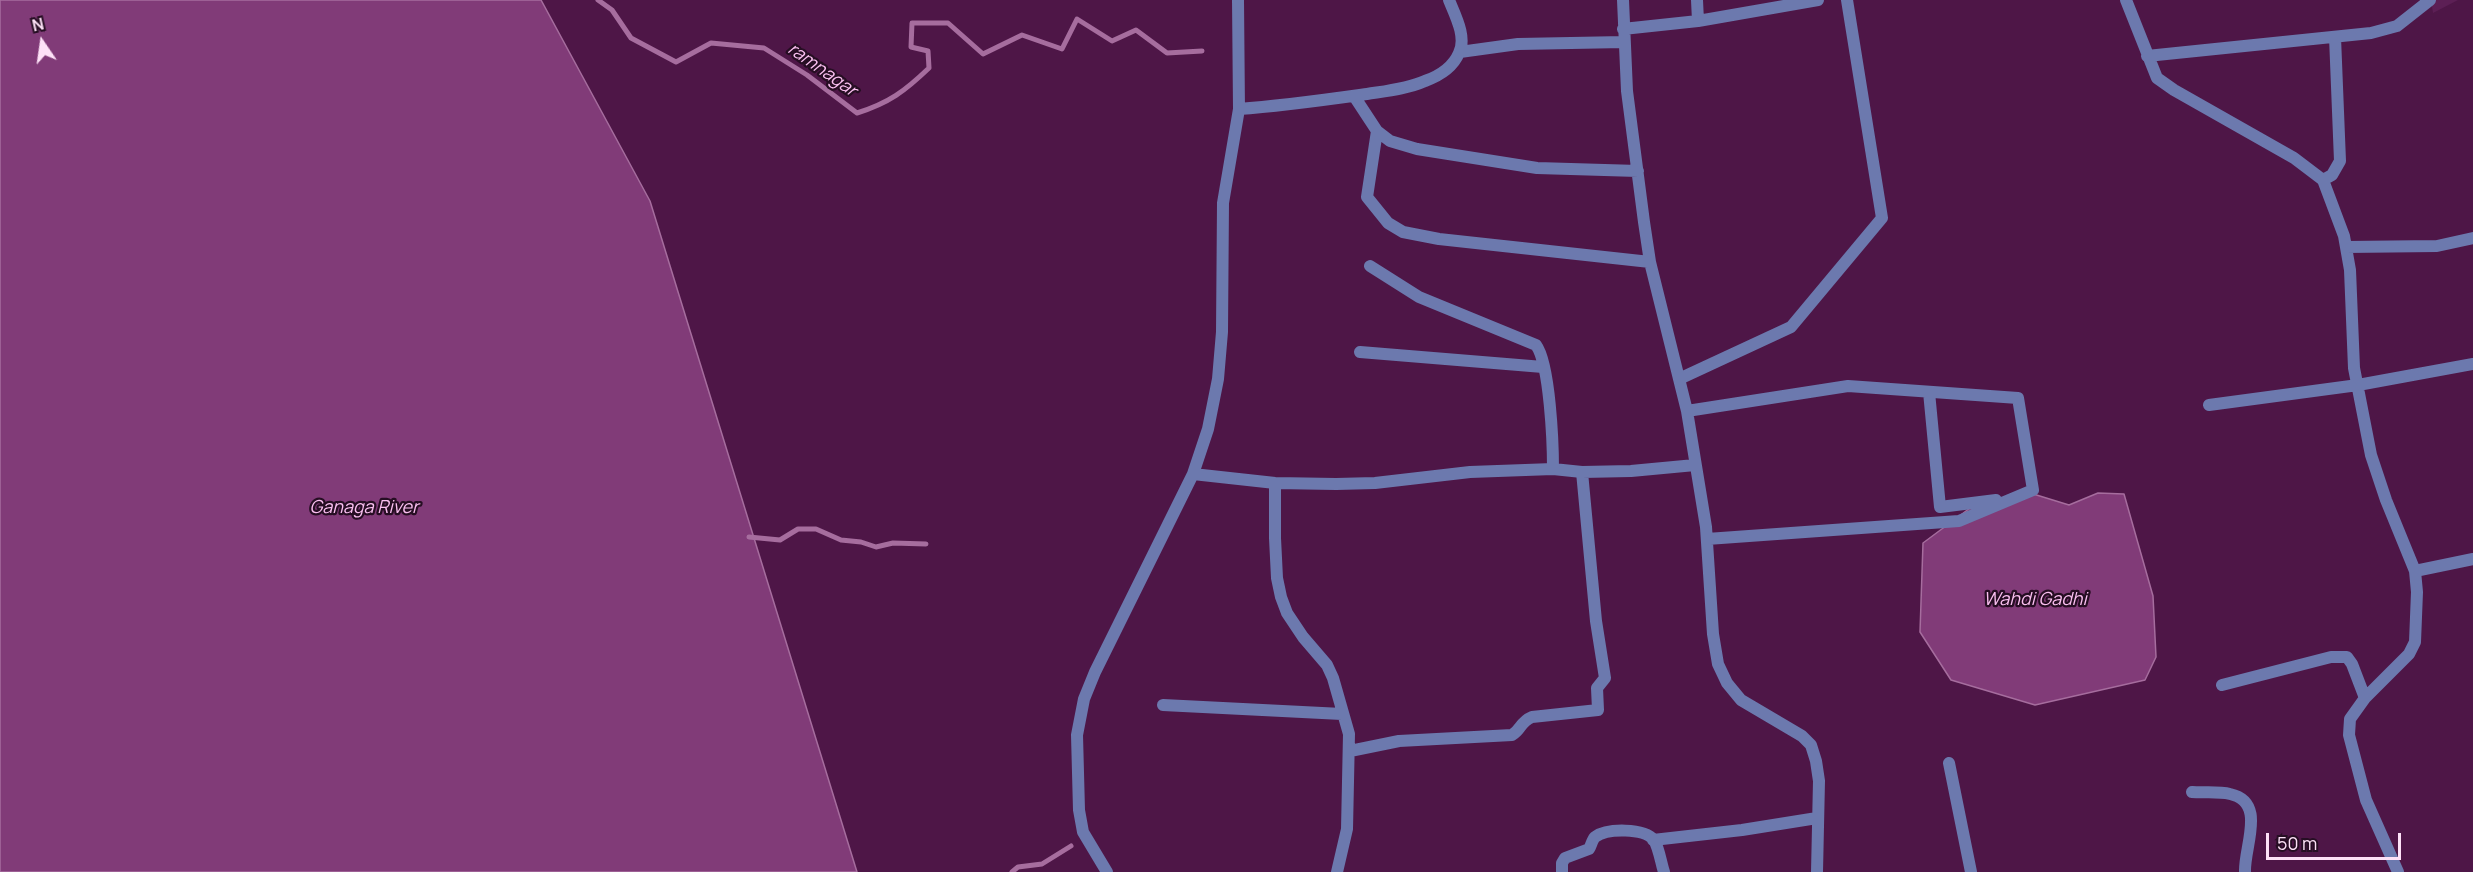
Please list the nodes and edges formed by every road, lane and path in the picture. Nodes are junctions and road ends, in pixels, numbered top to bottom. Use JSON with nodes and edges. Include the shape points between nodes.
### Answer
{"nodes":[{"id":1,"x":1238,"y":0,"type":"edge"},
{"id":2,"x":1449,"y":0,"type":"edge"},
{"id":3,"x":1623,"y":0,"type":"edge"},
{"id":4,"x":1697,"y":0,"type":"edge"},
{"id":5,"x":1818,"y":0,"type":"edge"},
{"id":6,"x":1847,"y":0,"type":"edge"},
{"id":7,"x":2126,"y":0,"type":"edge"},
{"id":8,"x":2430,"y":0,"type":"edge"},
{"id":9,"x":1698,"y":21,"type":"junction"},
{"id":10,"x":1623,"y":29,"type":"junction"},
{"id":11,"x":2336,"y":37,"type":"junction"},
{"id":12,"x":1624,"y":42,"type":"junction"},
{"id":13,"x":1460,"y":51,"type":"junction"},
{"id":14,"x":2147,"y":56,"type":"junction"},
{"id":15,"x":1354,"y":96,"type":"junction"},
{"id":16,"x":1239,"y":109,"type":"junction"},
{"id":17,"x":1377,"y":131,"type":"junction"},
{"id":18,"x":1638,"y":171,"type":"junction"},
{"id":19,"x":2323,"y":180,"type":"junction"},
{"id":20,"x":2473,"y":238,"type":"edge"},
{"id":21,"x":2346,"y":247,"type":"junction"},
{"id":22,"x":1650,"y":262,"type":"junction"},
{"id":23,"x":1370,"y":266,"type":"dead end"},
{"id":24,"x":1360,"y":352,"type":"dead end"},
{"id":25,"x":2473,"y":364,"type":"edge"},
{"id":26,"x":1543,"y":367,"type":"junction"},
{"id":27,"x":1679,"y":379,"type":"junction"},
{"id":28,"x":2358,"y":385,"type":"junction"},
{"id":29,"x":1929,"y":392,"type":"junction"},
{"id":30,"x":2209,"y":405,"type":"dead end"},
{"id":31,"x":1687,"y":411,"type":"junction"},
{"id":32,"x":1695,"y":465,"type":"junction"},
{"id":33,"x":1553,"y":469,"type":"junction"},
{"id":34,"x":1581,"y":472,"type":"junction"},
{"id":35,"x":1193,"y":474,"type":"junction"},
{"id":36,"x":1275,"y":483,"type":"junction"},
{"id":37,"x":2013,"y":498,"type":"junction"},
{"id":38,"x":1707,"y":539,"type":"junction"},
{"id":39,"x":2473,"y":559,"type":"edge"},
{"id":40,"x":2415,"y":571,"type":"junction"},
{"id":41,"x":2222,"y":685,"type":"dead end"},
{"id":42,"x":2365,"y":698,"type":"junction"},
{"id":43,"x":1163,"y":705,"type":"dead end"},
{"id":44,"x":1342,"y":714,"type":"junction"},
{"id":45,"x":1350,"y":751,"type":"junction"},
{"id":46,"x":1949,"y":763,"type":"dead end"},
{"id":47,"x":2192,"y":792,"type":"dead end"},
{"id":48,"x":1817,"y":818,"type":"junction"},
{"id":49,"x":1653,"y":840,"type":"junction"},
{"id":50,"x":1107,"y":872,"type":"edge"},
{"id":51,"x":1337,"y":872,"type":"edge"},
{"id":52,"x":1562,"y":872,"type":"edge"},
{"id":53,"x":1664,"y":872,"type":"edge"},
{"id":54,"x":1817,"y":872,"type":"edge"},
{"id":55,"x":1971,"y":872,"type":"edge"},
{"id":56,"x":2245,"y":872,"type":"edge"},
{"id":57,"x":2398,"y":872,"type":"edge"}],
"edges":[{"from":1,"to":16,"type":"street"},
{"from":2,"to":13,"type":"street","via":[[1459,24]]},
{"from":3,"to":10,"type":"street"},
{"from":4,"to":9,"type":"street"},
{"from":5,"to":9,"type":"street"},
{"from":6,"to":27,"type":"street","via":[[1882,218],[1791,327]]},
{"from":7,"to":14,"type":"street"},
{"from":8,"to":11,"type":"street","via":[[2397,26]]},
{"from":9,"to":10,"type":"street"},
{"from":10,"to":12,"type":"street"},
{"from":11,"to":14,"type":"street"},
{"from":11,"to":19,"type":"street","via":[[2340,161],[2332,175]]},
{"from":12,"to":13,"type":"street","via":[[1518,44]]},
{"from":12,"to":18,"type":"street"},
{"from":13,"to":15,"type":"street","via":[[1450,66],[1423,83]]},
{"from":14,"to":19,"type":"street","via":[[2164,84],[2294,158]]},
{"from":15,"to":16,"type":"street"},
{"from":15,"to":17,"type":"street"},
{"from":16,"to":35,"type":"street","via":[[1223,203],[1218,378],[1208,429]]},
{"from":17,"to":18,"type":"street","via":[[1390,141],[1417,149],[1537,168]]},
{"from":17,"to":22,"type":"street","via":[[1367,197],[1388,223],[1403,232]]},
{"from":18,"to":22,"type":"street"},
{"from":19,"to":21,"type":"street"},
{"from":20,"to":21,"type":"street","via":[[2437,246]]},
{"from":21,"to":28,"type":"street"},
{"from":22,"to":27,"type":"street"},
{"from":23,"to":26,"type":"street","via":[[1419,297],[1534,343],[1540,350]]},
{"from":24,"to":26,"type":"street"},
{"from":25,"to":28,"type":"street"},
{"from":26,"to":33,"type":"street","via":[[1553,428]]},
{"from":27,"to":31,"type":"street"},
{"from":28,"to":30,"type":"street"},
{"from":28,"to":40,"type":"street","via":[[2377,477]]},
{"from":29,"to":31,"type":"street","via":[[1848,386]]},
{"from":29,"to":37,"type":"street","via":[[1940,507]]},
{"from":29,"to":37,"type":"street","via":[[2018,398],[2033,490]]},
{"from":31,"to":32,"type":"street"},
{"from":32,"to":34,"type":"street"},
{"from":32,"to":38,"type":"street"},
{"from":33,"to":34,"type":"street"},
{"from":33,"to":36,"type":"street","via":[[1470,472],[1375,483]]},
{"from":34,"to":45,"type":"street","via":[[1605,678],[1597,688],[1598,710],[1532,717],[1512,735],[1399,741]]},
{"from":35,"to":36,"type":"street"},
{"from":35,"to":50,"type":"street","via":[[1084,699],[1077,735],[1079,810],[1083,832]]},
{"from":36,"to":44,"type":"street","via":[[1281,597],[1303,638],[1327,665]]},
{"from":37,"to":38,"type":"street","via":[[1959,521]]},
{"from":38,"to":48,"type":"street","via":[[1718,664],[1741,700],[1811,745],[1819,781]]},
{"from":39,"to":40,"type":"street"},
{"from":40,"to":42,"type":"street","via":[[2415,642],[2409,654]]},
{"from":41,"to":42,"type":"street","via":[[2331,657],[2347,657]]},
{"from":42,"to":57,"type":"street","via":[[2350,719],[2349,735],[2366,801]]},
{"from":43,"to":44,"type":"street"},
{"from":44,"to":45,"type":"street","via":[[1348,726]]},
{"from":45,"to":51,"type":"street","via":[[1347,829]]},
{"from":46,"to":55,"type":"street"},
{"from":47,"to":56,"type":"street","via":[[2229,793],[2250,806],[2252,821]]},
{"from":48,"to":49,"type":"street"},
{"from":48,"to":54,"type":"street"},
{"from":49,"to":52,"type":"street","via":[[1642,833],[1620,830],[1597,836],[1589,849],[1563,859]]},
{"from":49,"to":53,"type":"street"}]}
